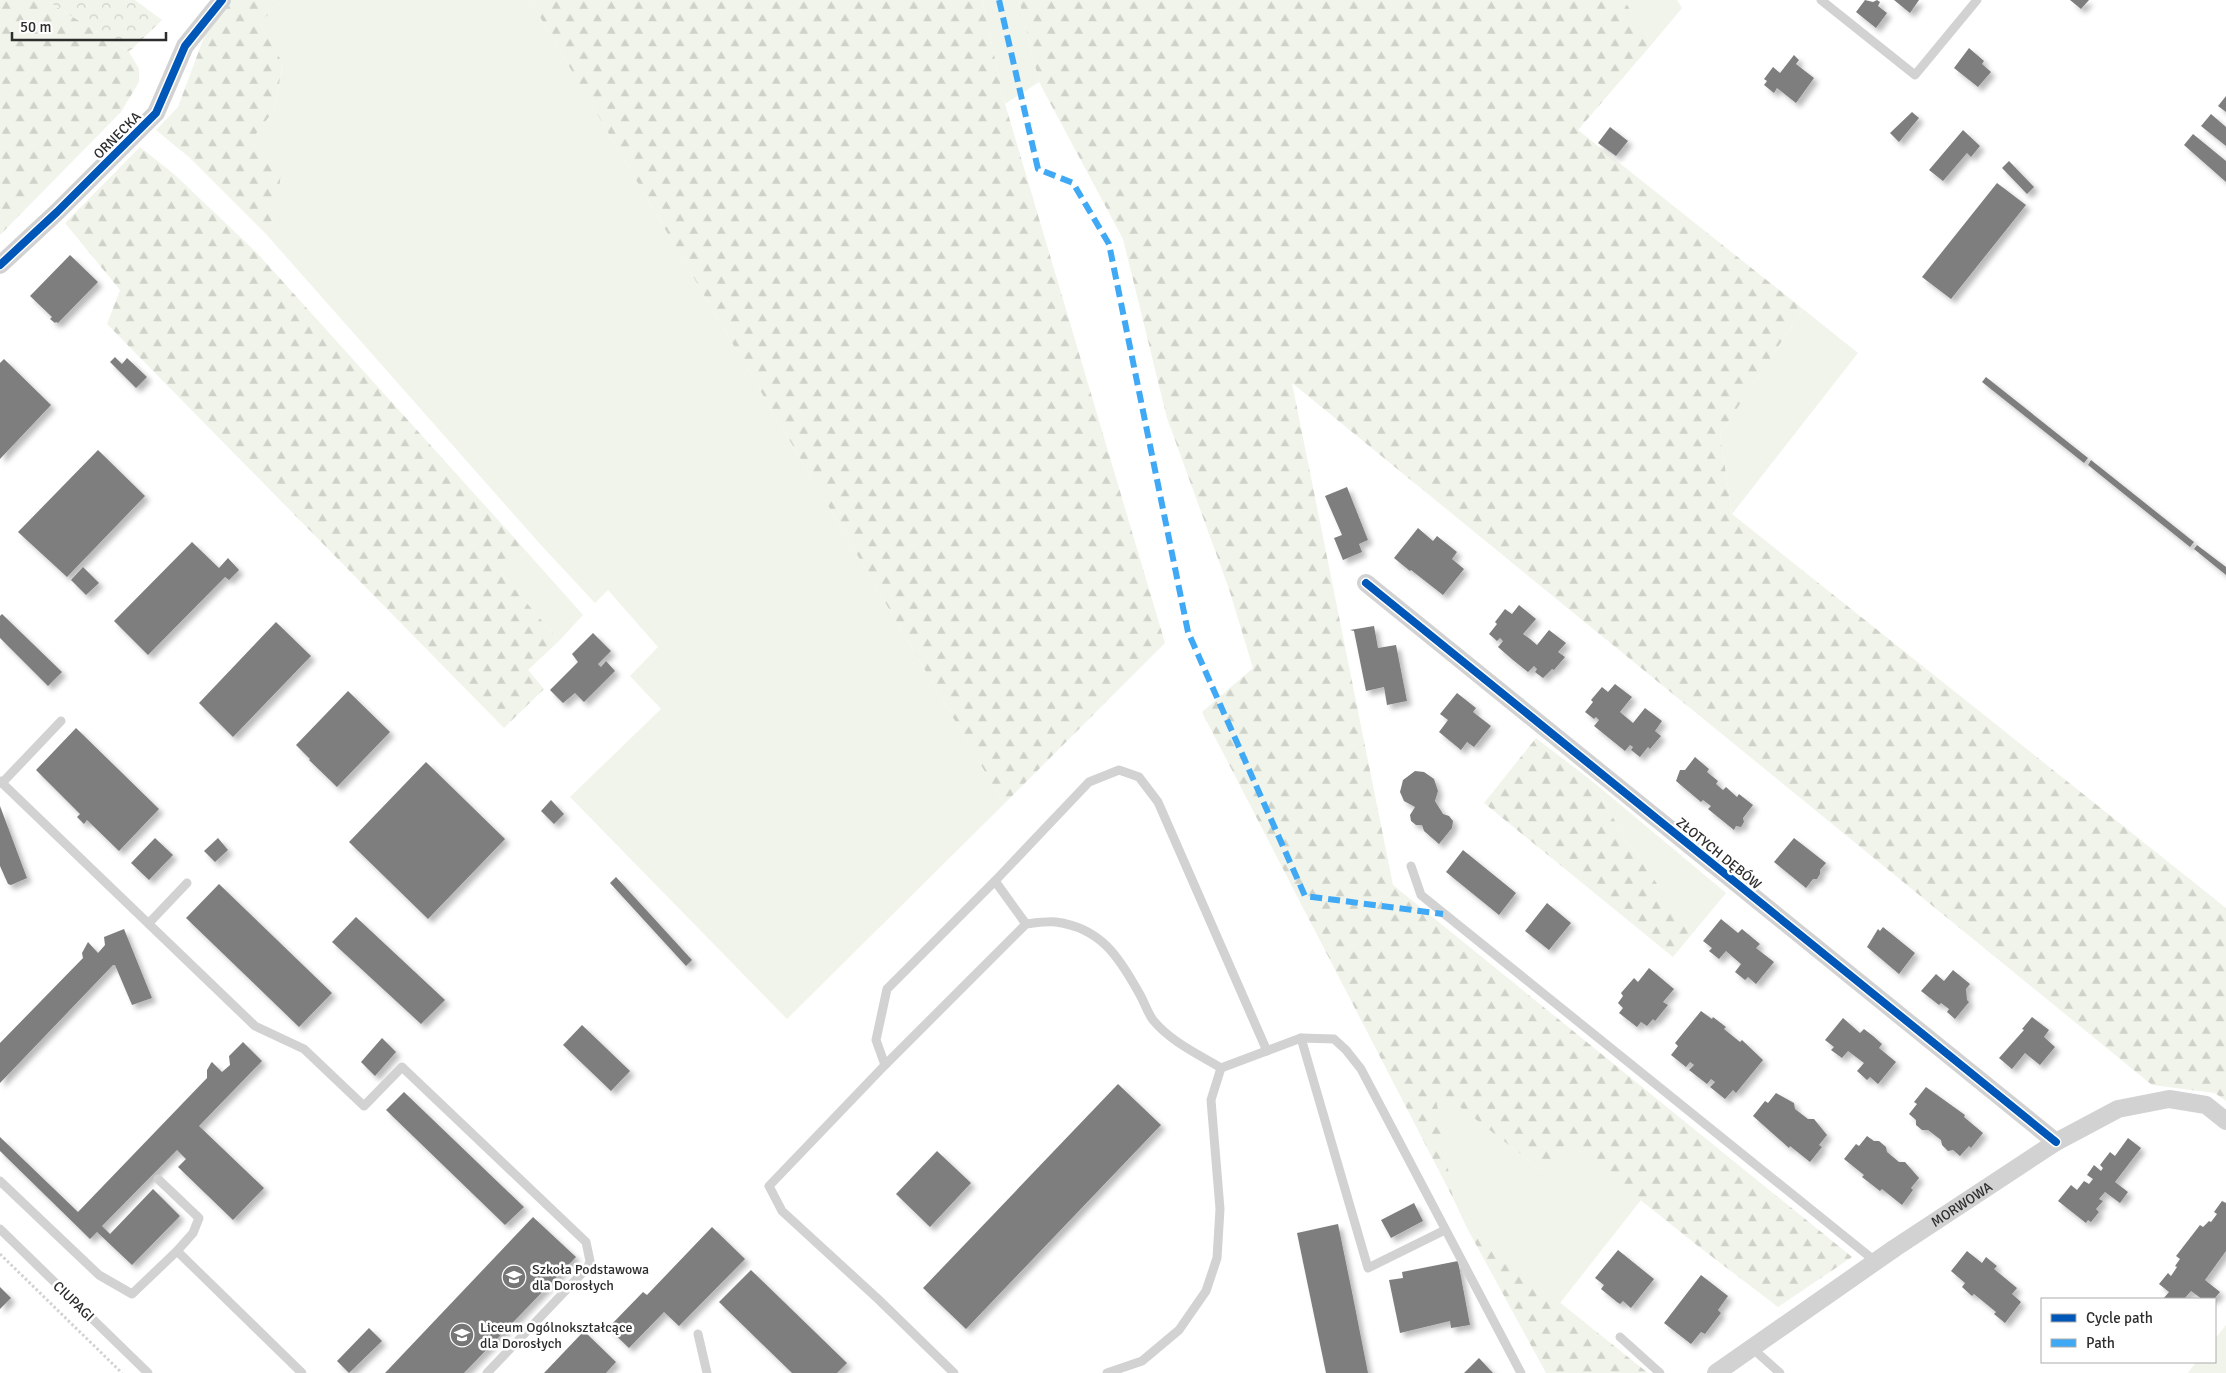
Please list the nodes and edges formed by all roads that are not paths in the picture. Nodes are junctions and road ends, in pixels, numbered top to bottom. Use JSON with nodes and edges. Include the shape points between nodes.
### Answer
{"nodes":[{"id":1,"x":222,"y":0,"type":"edge"},
{"id":2,"x":1821,"y":0,"type":"edge"},
{"id":3,"x":1977,"y":0,"type":"edge"},
{"id":4,"x":0,"y":265,"type":"edge"},
{"id":5,"x":1366,"y":583,"type":"dead end"},
{"id":6,"x":61,"y":721,"type":"dead end"},
{"id":7,"x":1,"y":782,"type":"edge"},
{"id":8,"x":1411,"y":866,"type":"dead end"},
{"id":9,"x":995,"y":881,"type":"junction"},
{"id":10,"x":187,"y":883,"type":"dead end"},
{"id":11,"x":149,"y":923,"type":"junction"},
{"id":12,"x":1026,"y":924,"type":"junction"},
{"id":13,"x":1301,"y":1038,"type":"junction"},
{"id":14,"x":1267,"y":1051,"type":"junction"},
{"id":15,"x":885,"y":1065,"type":"junction"},
{"id":16,"x":1221,"y":1068,"type":"junction"},
{"id":17,"x":2226,"y":1121,"type":"edge"},
{"id":18,"x":2056,"y":1142,"type":"junction"},
{"id":19,"x":158,"y":1179,"type":"dead end"},
{"id":20,"x":0,"y":1181,"type":"edge"},
{"id":21,"x":0,"y":1229,"type":"edge"},
{"id":22,"x":1445,"y":1230,"type":"junction"},
{"id":23,"x":177,"y":1251,"type":"junction"},
{"id":24,"x":1875,"y":1261,"type":"junction"},
{"id":25,"x":698,"y":1334,"type":"dead end"},
{"id":26,"x":1620,"y":1337,"type":"dead end"},
{"id":27,"x":1752,"y":1348,"type":"junction"},
{"id":28,"x":148,"y":1373,"type":"edge"},
{"id":29,"x":302,"y":1373,"type":"edge"},
{"id":30,"x":487,"y":1373,"type":"edge"},
{"id":31,"x":707,"y":1373,"type":"edge"},
{"id":32,"x":954,"y":1373,"type":"edge"},
{"id":33,"x":1106,"y":1373,"type":"edge"},
{"id":34,"x":1521,"y":1373,"type":"edge"},
{"id":35,"x":1660,"y":1373,"type":"edge"},
{"id":36,"x":1716,"y":1373,"type":"edge"},
{"id":37,"x":1780,"y":1373,"type":"edge"}],
"edges":[{"from":1,"to":4,"type":"street","name":"ORNECKA","via":[[185,46],[156,112]]},
{"from":2,"to":3,"type":"lane","via":[[1914,75]]},
{"from":5,"to":18,"type":"street","name":"ZŁOTYCH DĘBÓW"},
{"from":6,"to":7,"type":"lane"},
{"from":7,"to":11,"type":"lane"},
{"from":8,"to":24,"type":"lane","via":[[1421,895]]},
{"from":9,"to":12,"type":"lane"},
{"from":9,"to":14,"type":"lane","via":[[1089,782],[1119,770],[1140,777],[1158,802]]},
{"from":9,"to":15,"type":"lane","via":[[887,989],[876,1040]]},
{"from":10,"to":11,"type":"lane"},
{"from":11,"to":30,"type":"lane","via":[[255,1026],[304,1049],[364,1106],[402,1067],[586,1242],[588,1267]]},
{"from":12,"to":15,"type":"lane"},
{"from":12,"to":16,"type":"lane","via":[[1056,922],[1097,938],[1123,964],[1152,1019],[1172,1039]]},
{"from":13,"to":14,"type":"lane"},
{"from":13,"to":22,"type":"lane","via":[[1334,1039],[1356,1062]]},
{"from":13,"to":22,"type":"lane","via":[[1368,1268]]},
{"from":14,"to":16,"type":"lane"},
{"from":15,"to":32,"type":"lane","via":[[768,1186],[782,1211]]},
{"from":16,"to":33,"type":"lane","via":[[1211,1100],[1220,1209],[1217,1258],[1206,1291],[1179,1330],[1142,1360]]},
{"from":17,"to":18,"type":"street","name":"MORWOWA","via":[[2206,1105],[2170,1098],[2118,1109]]},
{"from":18,"to":24,"type":"street","name":"MORWOWA"},
{"from":19,"to":23,"type":"lane","via":[[198,1218],[193,1233]]},
{"from":20,"to":23,"type":"lane","via":[[99,1275],[132,1294]]},
{"from":21,"to":28,"type":"lane","name":"CIUPAGI"},
{"from":22,"to":34,"type":"lane"},
{"from":23,"to":29,"type":"lane"},
{"from":24,"to":27,"type":"street","name":"MORWOWA"},
{"from":25,"to":31,"type":"lane"},
{"from":26,"to":35,"type":"lane"},
{"from":27,"to":36,"type":"street","name":"MORWOWA"},
{"from":27,"to":37,"type":"lane"}]}
